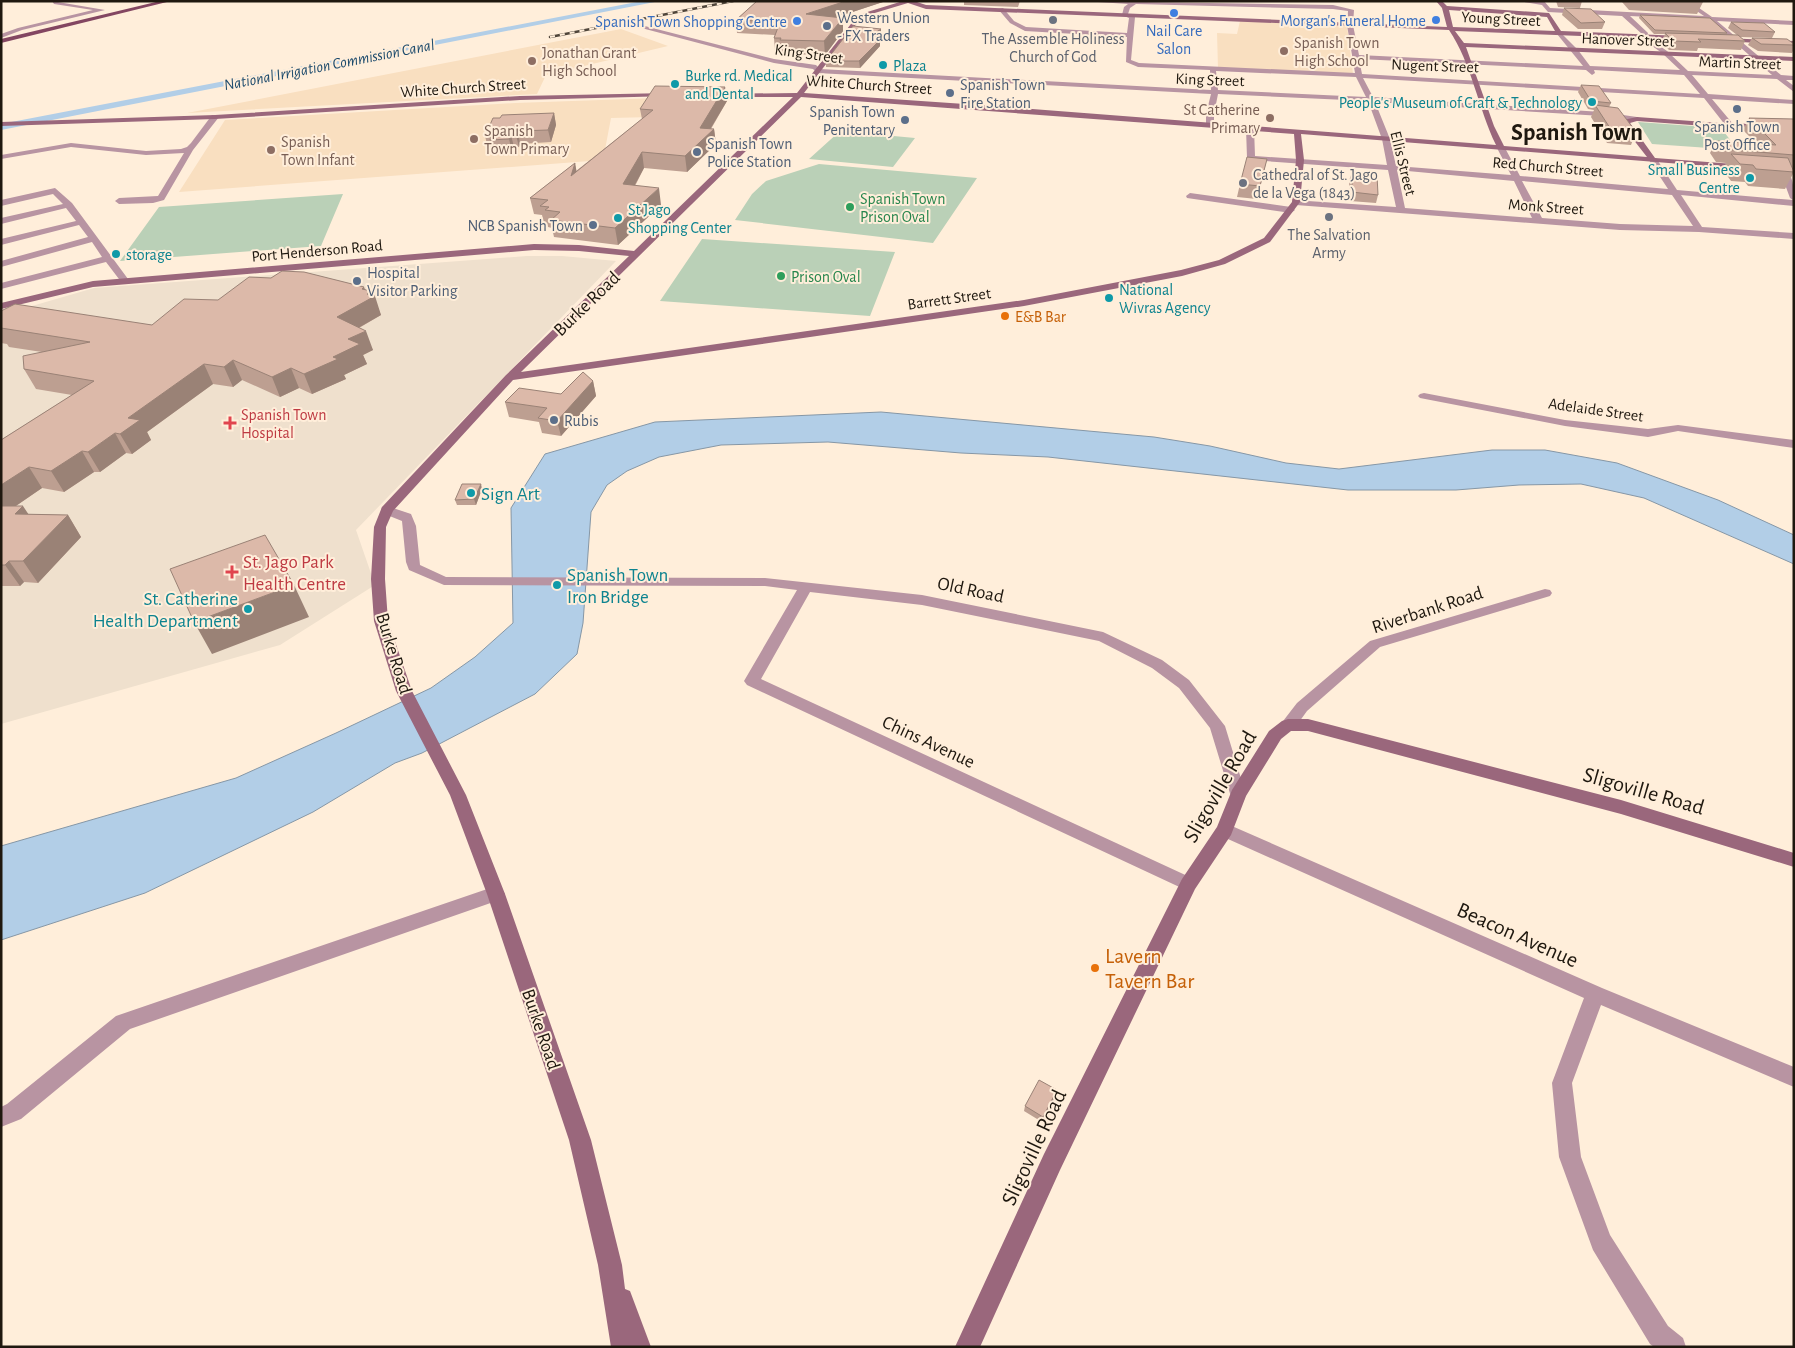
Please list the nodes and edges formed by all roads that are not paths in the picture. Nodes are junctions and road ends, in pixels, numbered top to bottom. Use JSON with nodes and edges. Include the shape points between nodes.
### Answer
{"nodes":[{"id":1,"x":56,"y":1,"type":"edge"},
{"id":2,"x":168,"y":1,"type":"edge"},
{"id":3,"x":908,"y":1,"type":"edge"},
{"id":4,"x":1086,"y":1,"type":"edge"},
{"id":5,"x":1439,"y":1,"type":"edge"},
{"id":6,"x":1521,"y":1,"type":"edge"},
{"id":7,"x":1685,"y":1,"type":"edge"},
{"id":8,"x":1134,"y":2,"type":"edge"},
{"id":9,"x":102,"y":3,"type":"dead end"},
{"id":10,"x":1193,"y":3,"type":"edge"},
{"id":11,"x":1260,"y":3,"type":"edge"},
{"id":12,"x":87,"y":8,"type":"junction"},
{"id":13,"x":1445,"y":8,"type":"junction"},
{"id":14,"x":1001,"y":9,"type":"junction"},
{"id":15,"x":1549,"y":12,"type":"junction"},
{"id":16,"x":1624,"y":14,"type":"junction"},
{"id":17,"x":1125,"y":15,"type":"junction"},
{"id":18,"x":1710,"y":18,"type":"junction"},
{"id":19,"x":1794,"y":23,"type":"edge"},
{"id":20,"x":633,"y":25,"type":"dead end"},
{"id":21,"x":1350,"y":25,"type":"junction"},
{"id":22,"x":1452,"y":29,"type":"junction"},
{"id":23,"x":1560,"y":34,"type":"junction"},
{"id":24,"x":1130,"y":35,"type":"junction"},
{"id":25,"x":1,"y":36,"type":"edge"},
{"id":26,"x":1643,"y":37,"type":"junction"},
{"id":27,"x":1689,"y":38,"type":"edge"},
{"id":28,"x":1717,"y":40,"type":"edge"},
{"id":29,"x":1735,"y":40,"type":"junction"},
{"id":30,"x":1,"y":41,"type":"edge"},
{"id":31,"x":1794,"y":42,"type":"edge"},
{"id":32,"x":1462,"y":46,"type":"junction"},
{"id":33,"x":1576,"y":51,"type":"junction"},
{"id":34,"x":1666,"y":54,"type":"junction"},
{"id":35,"x":1356,"y":57,"type":"junction"},
{"id":36,"x":1757,"y":58,"type":"junction"},
{"id":37,"x":1794,"y":59,"type":"edge"},
{"id":38,"x":1468,"y":62,"type":"junction"},
{"id":39,"x":1588,"y":68,"type":"junction"},
{"id":40,"x":1213,"y":69,"type":"junction"},
{"id":41,"x":817,"y":71,"type":"junction"},
{"id":42,"x":1686,"y":74,"type":"junction"},
{"id":43,"x":1358,"y":76,"type":"junction"},
{"id":44,"x":1780,"y":77,"type":"junction"},
{"id":45,"x":1794,"y":78,"type":"edge"},
{"id":46,"x":1475,"y":80,"type":"junction"},
{"id":47,"x":1602,"y":89,"type":"junction"},
{"id":48,"x":1794,"y":90,"type":"edge"},
{"id":49,"x":1215,"y":93,"type":"junction"},
{"id":50,"x":677,"y":95,"type":"edge"},
{"id":51,"x":696,"y":95,"type":"edge"},
{"id":52,"x":799,"y":95,"type":"junction"},
{"id":53,"x":1705,"y":96,"type":"junction"},
{"id":54,"x":1370,"y":100,"type":"junction"},
{"id":55,"x":1794,"y":102,"type":"edge"},
{"id":56,"x":1483,"y":106,"type":"junction"},
{"id":57,"x":215,"y":117,"type":"junction"},
{"id":58,"x":1637,"y":119,"type":"junction"},
{"id":59,"x":1,"y":124,"type":"edge"},
{"id":60,"x":1729,"y":124,"type":"junction"},
{"id":61,"x":1210,"y":125,"type":"junction"},
{"id":62,"x":1794,"y":127,"type":"edge"},
{"id":63,"x":1250,"y":128,"type":"junction"},
{"id":64,"x":1297,"y":131,"type":"junction"},
{"id":65,"x":1386,"y":139,"type":"junction"},
{"id":66,"x":190,"y":148,"type":"junction"},
{"id":67,"x":1501,"y":148,"type":"junction"},
{"id":68,"x":1643,"y":148,"type":"junction"},
{"id":69,"x":1,"y":157,"type":"edge"},
{"id":70,"x":1603,"y":157,"type":"junction"},
{"id":71,"x":1300,"y":160,"type":"junction"},
{"id":72,"x":1654,"y":160,"type":"junction"},
{"id":73,"x":1392,"y":168,"type":"junction"},
{"id":74,"x":1750,"y":168,"type":"edge"},
{"id":75,"x":1794,"y":172,"type":"edge"},
{"id":76,"x":1516,"y":178,"type":"junction"},
{"id":77,"x":1674,"y":192,"type":"junction"},
{"id":78,"x":1190,"y":196,"type":"dead end"},
{"id":79,"x":1794,"y":198,"type":"edge"},
{"id":80,"x":119,"y":201,"type":"dead end"},
{"id":81,"x":1,"y":203,"type":"edge"},
{"id":82,"x":1794,"y":203,"type":"edge"},
{"id":83,"x":69,"y":205,"type":"junction"},
{"id":84,"x":1294,"y":206,"type":"junction"},
{"id":85,"x":1401,"y":211,"type":"junction"},
{"id":86,"x":1538,"y":220,"type":"junction"},
{"id":87,"x":1,"y":221,"type":"edge"},
{"id":88,"x":81,"y":222,"type":"junction"},
{"id":89,"x":1699,"y":229,"type":"junction"},
{"id":90,"x":1794,"y":236,"type":"edge"},
{"id":91,"x":93,"y":240,"type":"junction"},
{"id":92,"x":1,"y":242,"type":"edge"},
{"id":93,"x":638,"y":254,"type":"junction"},
{"id":94,"x":107,"y":259,"type":"junction"},
{"id":95,"x":1,"y":264,"type":"edge"},
{"id":96,"x":125,"y":281,"type":"junction"},
{"id":97,"x":1,"y":286,"type":"edge"},
{"id":98,"x":1,"y":306,"type":"edge"},
{"id":99,"x":510,"y":377,"type":"junction"},
{"id":100,"x":1424,"y":396,"type":"dead end"},
{"id":101,"x":1794,"y":444,"type":"edge"},
{"id":102,"x":387,"y":510,"type":"junction"},
{"id":103,"x":806,"y":587,"type":"junction"},
{"id":104,"x":1546,"y":593,"type":"dead end"},
{"id":105,"x":1288,"y":725,"type":"junction"},
{"id":106,"x":1238,"y":795,"type":"junction"},
{"id":107,"x":1225,"y":830,"type":"junction"},
{"id":108,"x":1794,"y":860,"type":"edge"},
{"id":109,"x":1188,"y":884,"type":"junction"},
{"id":110,"x":496,"y":894,"type":"junction"},
{"id":111,"x":1595,"y":994,"type":"junction"},
{"id":112,"x":1794,"y":1077,"type":"edge"},
{"id":113,"x":1,"y":1117,"type":"edge"},
{"id":114,"x":610,"y":1264,"type":"junction"},
{"id":115,"x":622,"y":1347,"type":"edge"},
{"id":116,"x":639,"y":1347,"type":"edge"},
{"id":117,"x":967,"y":1347,"type":"edge"},
{"id":118,"x":1674,"y":1347,"type":"edge"}],
"edges":[{"from":1,"to":12,"type":"street"},
{"from":2,"to":30,"type":"main road"},
{"from":3,"to":14,"type":"street","name":"Young Street","via":[[926,7]]},
{"from":3,"to":41,"type":"street","name":"Burke Road","via":[[866,14],[856,21]]},
{"from":4,"to":8,"type":"street"},
{"from":5,"to":13,"type":"street"},
{"from":6,"to":15,"type":"street","via":[[1542,3]]},
{"from":7,"to":18,"type":"street"},
{"from":8,"to":10,"type":"street"},
{"from":8,"to":17,"type":"street","via":[[1127,7]]},
{"from":9,"to":12,"type":"street"},
{"from":10,"to":11,"type":"street"},
{"from":11,"to":21,"type":"street","name":"Ellis Street","via":[[1347,9],[1351,10]]},
{"from":12,"to":25,"type":"street","via":[[102,10]]},
{"from":13,"to":15,"type":"street"},
{"from":13,"to":22,"type":"street"},
{"from":14,"to":17,"type":"street","name":"Young Street"},
{"from":14,"to":24,"type":"street","via":[[1012,22],[1025,29]]},
{"from":15,"to":16,"type":"street"},
{"from":15,"to":23,"type":"street"},
{"from":16,"to":18,"type":"street"},
{"from":16,"to":26,"type":"street","via":[[1646,34]]},
{"from":17,"to":21,"type":"street","name":"Young Street"},
{"from":17,"to":24,"type":"street","name":"Nugent Street","via":[[1132,17]]},
{"from":18,"to":19,"type":"street"},
{"from":18,"to":29,"type":"street"},
{"from":20,"to":41,"type":"street","name":"King Street","via":[[766,60],[816,67]]},
{"from":21,"to":22,"type":"street","name":"Young Street"},
{"from":21,"to":35,"type":"street","name":"Ellis Street"},
{"from":22,"to":23,"type":"street","name":"Young Street"},
{"from":22,"to":32,"type":"street"},
{"from":23,"to":26,"type":"street","name":"Young Street"},
{"from":23,"to":33,"type":"street"},
{"from":24,"to":40,"type":"street","name":"Nugent Street","via":[[1128,61],[1131,63]]},
{"from":26,"to":27,"type":"street","name":"Young Street"},
{"from":26,"to":34,"type":"street"},
{"from":28,"to":29,"type":"street"},
{"from":29,"to":31,"type":"street"},
{"from":29,"to":36,"type":"street"},
{"from":32,"to":33,"type":"street","name":"Hanover Street"},
{"from":32,"to":38,"type":"street"},
{"from":33,"to":34,"type":"street","name":"Hanover Street"},
{"from":33,"to":39,"type":"street"},
{"from":34,"to":36,"type":"street","name":"Hanover Street"},
{"from":34,"to":42,"type":"street"},
{"from":35,"to":38,"type":"street","name":"Martin Street"},
{"from":35,"to":43,"type":"street","name":"Ellis Street"},
{"from":36,"to":37,"type":"street","name":"Hanover Street"},
{"from":36,"to":44,"type":"street"},
{"from":38,"to":39,"type":"street","name":"Martin Street"},
{"from":38,"to":46,"type":"street"},
{"from":39,"to":42,"type":"street","name":"Martin Street"},
{"from":39,"to":47,"type":"street"},
{"from":40,"to":43,"type":"street","name":"Nugent Street"},
{"from":40,"to":49,"type":"street"},
{"from":41,"to":49,"type":"street","name":"King Street"},
{"from":41,"to":52,"type":"street","name":"Burke Road"},
{"from":42,"to":44,"type":"street","name":"Martin Street"},
{"from":42,"to":53,"type":"street"},
{"from":43,"to":46,"type":"street","name":"Nugent Street"},
{"from":43,"to":54,"type":"street","name":"Ellis Street"},
{"from":44,"to":45,"type":"street","name":"Martin Street"},
{"from":44,"to":48,"type":"street"},
{"from":46,"to":47,"type":"street","name":"Nugent Street"},
{"from":46,"to":56,"type":"street"},
{"from":47,"to":53,"type":"street","name":"Nugent Street"},
{"from":49,"to":54,"type":"street","name":"King Street"},
{"from":49,"to":61,"type":"street"},
{"from":50,"to":57,"type":"street","name":"White Church Street","via":[[520,98]]},
{"from":51,"to":52,"type":"street","name":"White Church Street"},
{"from":52,"to":61,"type":"street","name":"White Church Street"},
{"from":52,"to":93,"type":"street","name":"Burke Road"},
{"from":53,"to":55,"type":"street","name":"Nugent Street"},
{"from":53,"to":60,"type":"street"},
{"from":54,"to":56,"type":"street","name":"King Street"},
{"from":54,"to":65,"type":"street","name":"Ellis Street"},
{"from":56,"to":58,"type":"street","name":"King Street"},
{"from":56,"to":67,"type":"street"},
{"from":57,"to":59,"type":"street","name":"White Church Street"},
{"from":57,"to":66,"type":"street"},
{"from":58,"to":60,"type":"street","name":"King Street"},
{"from":58,"to":68,"type":"street","via":[[1629,120],[1626,125]]},
{"from":60,"to":62,"type":"street","name":"King Street"},
{"from":61,"to":63,"type":"street","name":"White Church Street"},
{"from":63,"to":64,"type":"street","name":"White Church Street"},
{"from":63,"to":71,"type":"street","name":"Red Church Street","via":[[1251,158]]},
{"from":64,"to":65,"type":"street","name":"White Church Street"},
{"from":64,"to":71,"type":"street"},
{"from":65,"to":67,"type":"street","name":"White Church Street"},
{"from":65,"to":73,"type":"street","name":"Ellis Street"},
{"from":66,"to":69,"type":"street","via":[[146,153],[71,145]]},
{"from":66,"to":80,"type":"street","via":[[161,198]]},
{"from":67,"to":70,"type":"street","name":"White Church Street"},
{"from":67,"to":76,"type":"street"},
{"from":68,"to":70,"type":"street"},
{"from":68,"to":72,"type":"street"},
{"from":70,"to":72,"type":"street","name":"White Church Street"},
{"from":71,"to":73,"type":"street","name":"Red Church Street"},
{"from":71,"to":84,"type":"street"},
{"from":72,"to":74,"type":"street","name":"White Church Street"},
{"from":72,"to":77,"type":"street"},
{"from":73,"to":76,"type":"street","name":"Red Church Street"},
{"from":73,"to":85,"type":"street","name":"Ellis Street"},
{"from":75,"to":79,"type":"street","via":[[1780,170]]},
{"from":76,"to":77,"type":"street","name":"Red Church Street"},
{"from":76,"to":86,"type":"street"},
{"from":77,"to":82,"type":"street","name":"Red Church Street"},
{"from":77,"to":89,"type":"street"},
{"from":78,"to":84,"type":"street","name":"Monk Street"},
{"from":81,"to":83,"type":"street","via":[[55,191]]},
{"from":83,"to":87,"type":"street"},
{"from":83,"to":88,"type":"street"},
{"from":84,"to":85,"type":"street","name":"Monk Street"},
{"from":84,"to":99,"type":"street","name":"Barrett Street","via":[[1267,240],[1255,248],[1222,262],[1182,272],[1024,303]]},
{"from":85,"to":86,"type":"street","name":"Monk Street"},
{"from":86,"to":89,"type":"street","name":"Monk Street"},
{"from":88,"to":91,"type":"street"},
{"from":88,"to":92,"type":"street"},
{"from":89,"to":90,"type":"street","name":"Monk Street"},
{"from":91,"to":94,"type":"street"},
{"from":91,"to":95,"type":"street"},
{"from":93,"to":96,"type":"street","name":"Port Henderson Road","via":[[534,247]]},
{"from":93,"to":99,"type":"street","name":"Burke Road"},
{"from":94,"to":96,"type":"street"},
{"from":94,"to":97,"type":"street"},
{"from":96,"to":98,"type":"street","name":"Port Henderson Road","via":[[93,284]]},
{"from":99,"to":102,"type":"street","name":"Burke Road"},
{"from":100,"to":101,"type":"street","name":"Adelaide Street","via":[[1565,423],[1648,433],[1678,428]]},
{"from":102,"to":103,"type":"street","name":"Old Road","via":[[410,523],[414,567],[444,582],[765,582]]},
{"from":102,"to":110,"type":"street","name":"Burke Road","via":[[380,527],[378,579],[381,621],[404,691],[458,796]]},
{"from":103,"to":106,"type":"street","name":"Old Road","via":[[922,600],[1103,637],[1157,664],[1195,696],[1217,726]]},
{"from":103,"to":109,"type":"street","name":"Chins Avenue","via":[[752,681]]},
{"from":104,"to":105,"type":"street","name":"Riverbank Road","via":[[1375,644],[1302,707]]},
{"from":105,"to":106,"type":"street","name":"Sligoville Road","via":[[1275,734]]},
{"from":105,"to":108,"type":"street","name":"Sligoville Road","via":[[1308,725],[1621,807]]},
{"from":106,"to":107,"type":"street","name":"Sligoville Road"},
{"from":107,"to":109,"type":"street","name":"Sligoville Road"},
{"from":107,"to":111,"type":"street","name":"Beacon Avenue"},
{"from":109,"to":117,"type":"street","name":"Sligoville Road","via":[[1052,1162]]},
{"from":110,"to":113,"type":"street","via":[[123,1022],[14,1112]]},
{"from":110,"to":114,"type":"street","name":"Burke Road","via":[[580,1140]]},
{"from":111,"to":112,"type":"street","name":"Beacon Avenue"},
{"from":111,"to":118,"type":"street","via":[[1562,1083],[1570,1157],[1601,1242],[1659,1335]]},
{"from":114,"to":115,"type":"street","name":"Burke Road"},
{"from":114,"to":116,"type":"street"}]}
